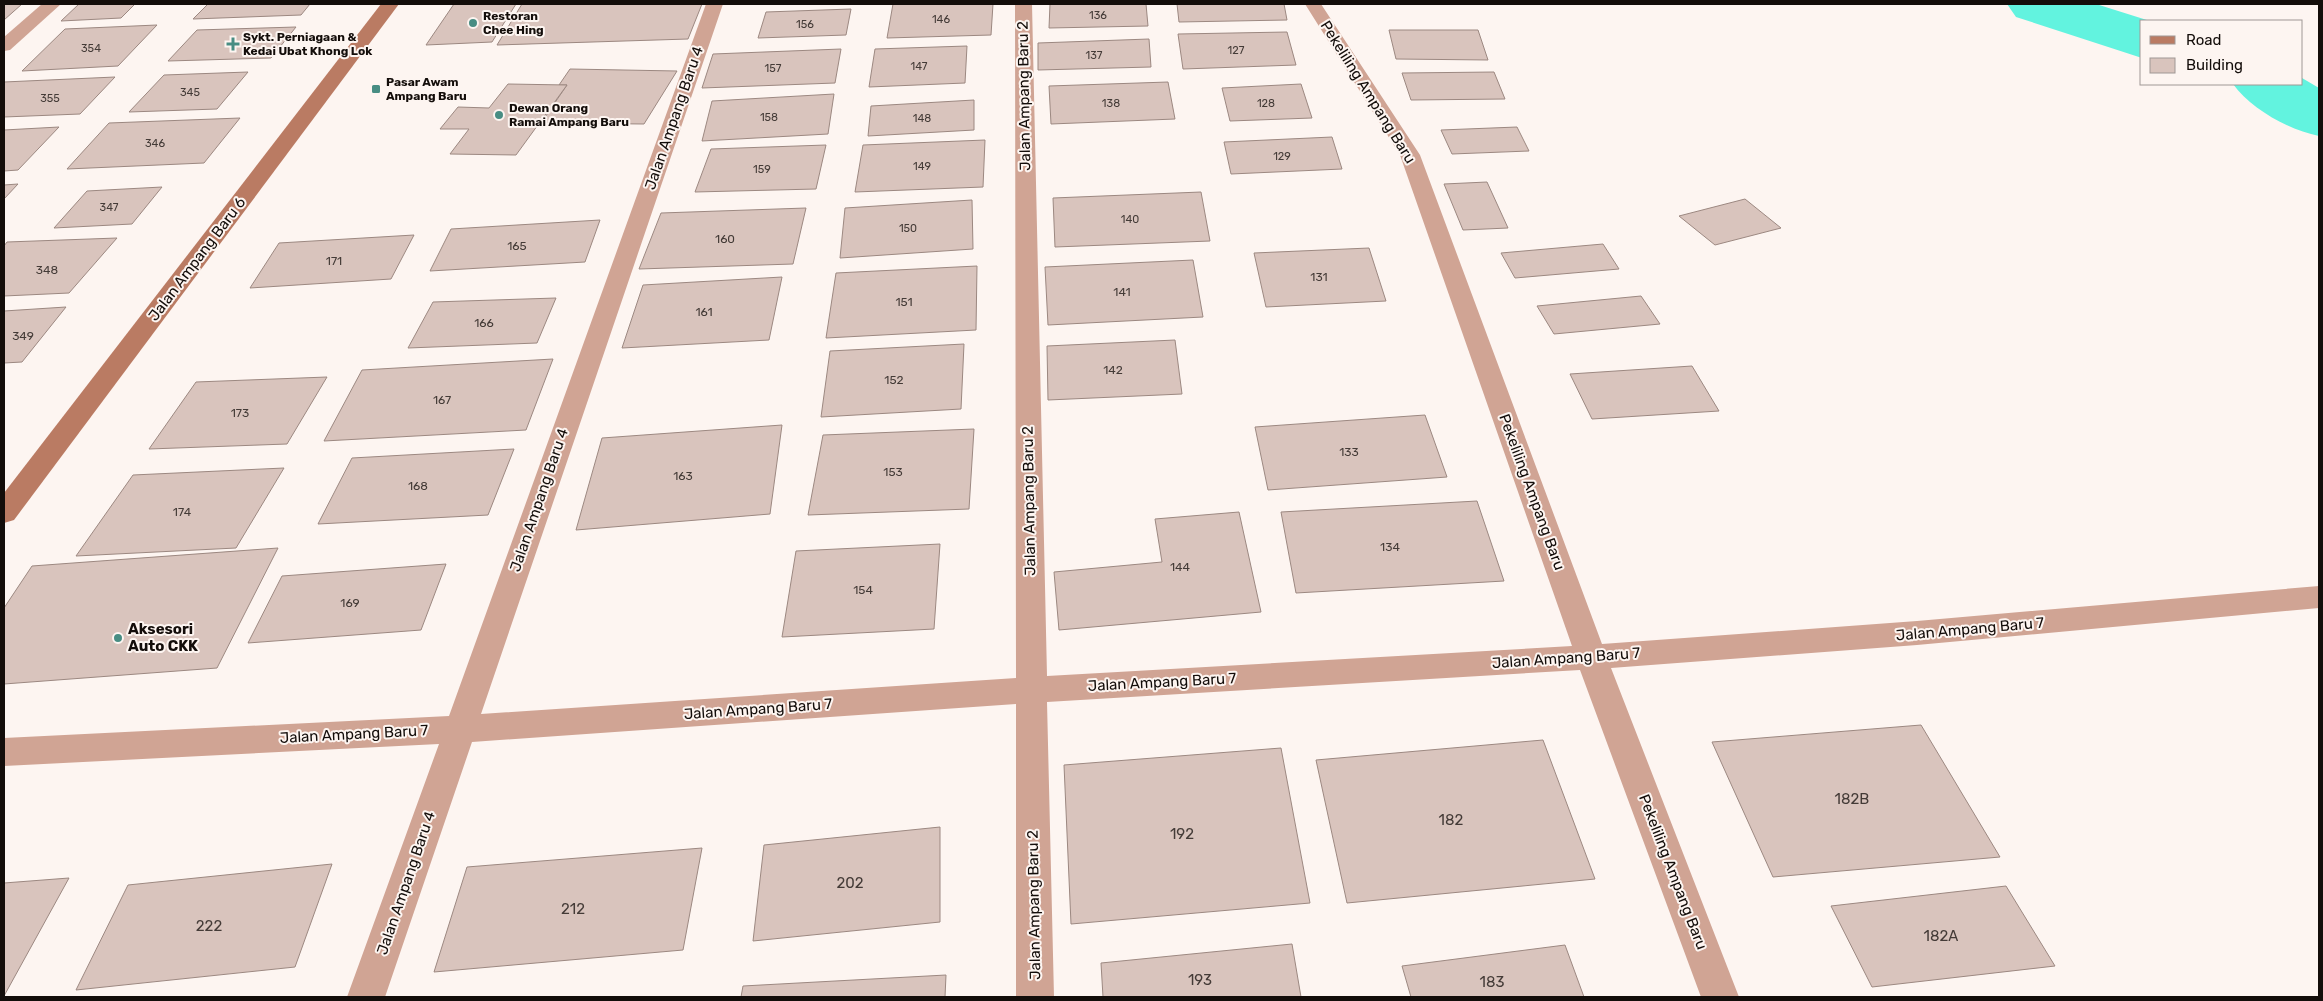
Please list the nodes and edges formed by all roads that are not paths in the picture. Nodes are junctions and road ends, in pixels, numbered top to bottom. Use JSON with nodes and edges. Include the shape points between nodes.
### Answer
{"nodes":[{"id":1,"x":52,"y":4,"type":"edge"},
{"id":2,"x":390,"y":4,"type":"edge"},
{"id":3,"x":714,"y":4,"type":"edge"},
{"id":4,"x":1023,"y":4,"type":"edge"},
{"id":5,"x":1313,"y":4,"type":"edge"},
{"id":6,"x":4,"y":46,"type":"edge"},
{"id":7,"x":4,"y":513,"type":"edge"},
{"id":8,"x":2319,"y":597,"type":"edge"},
{"id":9,"x":1591,"y":657,"type":"junction"},
{"id":10,"x":1031,"y":690,"type":"junction"},
{"id":11,"x":459,"y":728,"type":"junction"},
{"id":12,"x":4,"y":752,"type":"edge"},
{"id":13,"x":366,"y":997,"type":"edge"},
{"id":14,"x":1035,"y":997,"type":"edge"},
{"id":15,"x":1720,"y":997,"type":"edge"}],
"edges":[{"from":1,"to":6,"type":"street"},
{"from":2,"to":7,"type":"main road","name":"Jalan Ampang Baru 6"},
{"from":3,"to":11,"type":"street","name":"Jalan Ampang Baru 4"},
{"from":4,"to":10,"type":"street","name":"Jalan Ampang Baru 2"},
{"from":5,"to":9,"type":"street","name":"Pekeliling Ampang Baru","via":[[1410,155]]},
{"from":8,"to":9,"type":"street","name":"Jalan Ampang Baru 7","via":[[1917,633]]},
{"from":9,"to":10,"type":"street","name":"Jalan Ampang Baru 7"},
{"from":9,"to":15,"type":"street","name":"Pekeliling Ampang Baru"},
{"from":10,"to":11,"type":"street","name":"Jalan Ampang Baru 7"},
{"from":10,"to":14,"type":"street","name":"Jalan Ampang Baru 2"},
{"from":11,"to":12,"type":"street","name":"Jalan Ampang Baru 7"},
{"from":11,"to":13,"type":"street","name":"Jalan Ampang Baru 4"}]}
